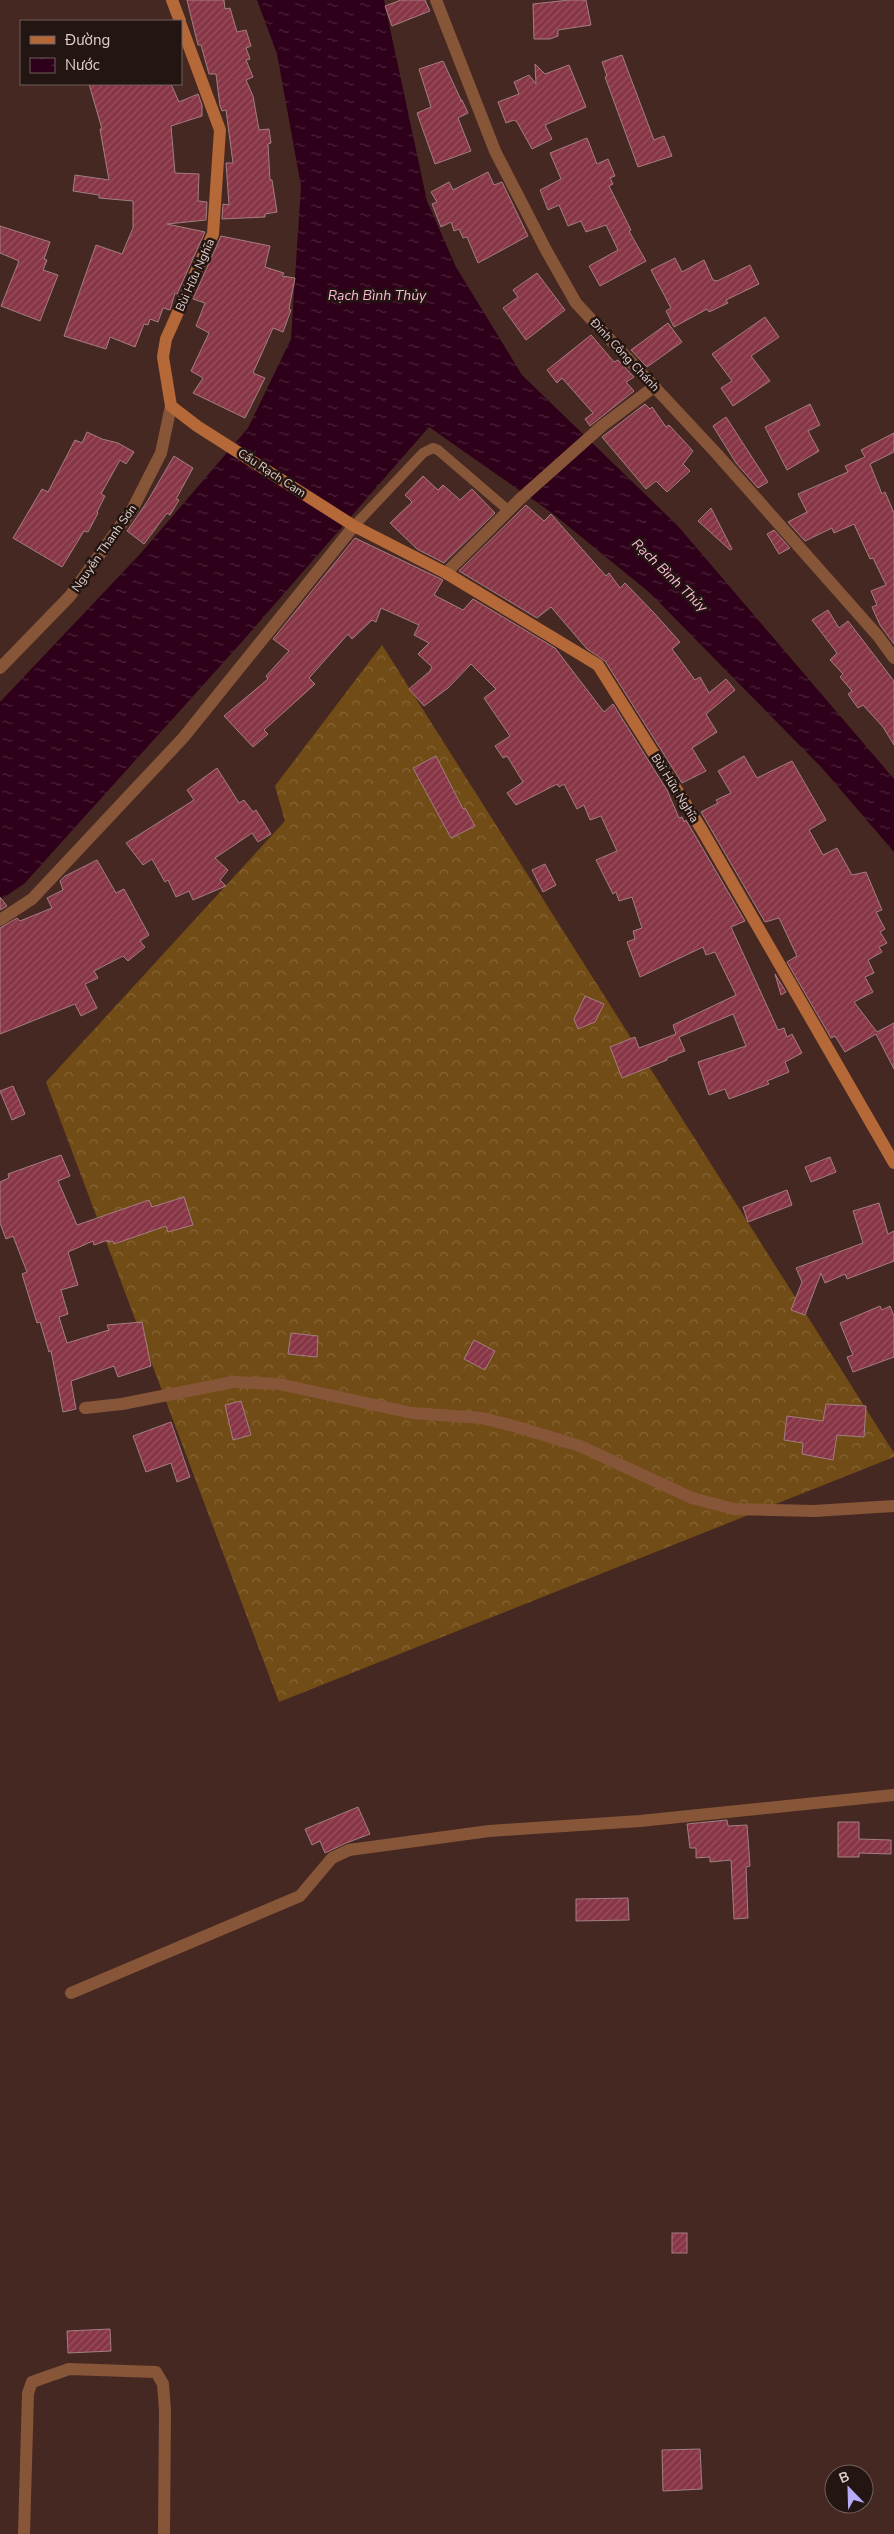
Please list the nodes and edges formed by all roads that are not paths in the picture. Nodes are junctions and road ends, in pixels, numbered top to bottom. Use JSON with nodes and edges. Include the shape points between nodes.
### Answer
{"nodes":[{"id":1,"x":172,"y":0,"type":"edge"},
{"id":2,"x":436,"y":0,"type":"edge"},
{"id":3,"x":180,"y":20,"type":"edge"},
{"id":4,"x":182,"y":26,"type":"edge"},
{"id":5,"x":655,"y":386,"type":"junction"},
{"id":6,"x":171,"y":406,"type":"junction"},
{"id":7,"x":508,"y":510,"type":"junction"},
{"id":8,"x":350,"y":523,"type":"junction"},
{"id":9,"x":446,"y":573,"type":"junction"},
{"id":10,"x":894,"y":658,"type":"edge"},
{"id":11,"x":0,"y":668,"type":"edge"},
{"id":12,"x":0,"y":920,"type":"edge"},
{"id":13,"x":894,"y":1163,"type":"edge"},
{"id":14,"x":85,"y":1408,"type":"dead end"},
{"id":15,"x":894,"y":1506,"type":"edge"},
{"id":16,"x":894,"y":1795,"type":"edge"},
{"id":17,"x":71,"y":1993,"type":"dead end"},
{"id":18,"x":24,"y":2534,"type":"edge"},
{"id":19,"x":164,"y":2534,"type":"edge"}],
"edges":[{"from":1,"to":3,"type":"main road","name":"Bùi Hữu Nghĩa"},
{"from":2,"to":5,"type":"street","name":"Đinh Công Chánh","via":[[495,151],[576,303]]},
{"from":4,"to":6,"type":"main road","name":"Bùi Hữu Nghĩa","via":[[220,130],[213,234],[166,339],[163,357]]},
{"from":5,"to":7,"type":"street","via":[[602,426]]},
{"from":5,"to":10,"type":"street","name":"Đinh Công Chánh","via":[[878,636]]},
{"from":6,"to":8,"type":"main road","name":"Cầu Rạch Cam"},
{"from":6,"to":11,"type":"street","name":"Nguyễn Thanh Sơn","via":[[161,453],[133,508],[70,596]]},
{"from":7,"to":8,"type":"lane","via":[[432,448]]},
{"from":7,"to":9,"type":"street"},
{"from":8,"to":9,"type":"main road","name":"Bùi Hữu Nghĩa"},
{"from":8,"to":12,"type":"street","via":[[183,738],[32,899]]},
{"from":9,"to":13,"type":"main road","name":"Bùi Hữu Nghĩa","via":[[598,665],[702,830]]},
{"from":14,"to":15,"type":"street","via":[[233,1382],[279,1384],[412,1413],[482,1418],[514,1426],[580,1446],[692,1498],[734,1509],[814,1511]]},
{"from":16,"to":17,"type":"street","via":[[640,1822],[489,1830],[349,1850],[332,1858],[300,1896]]},
{"from":18,"to":19,"type":"street","via":[[28,2393],[32,2382],[69,2369],[156,2372],[163,2384]]}]}
